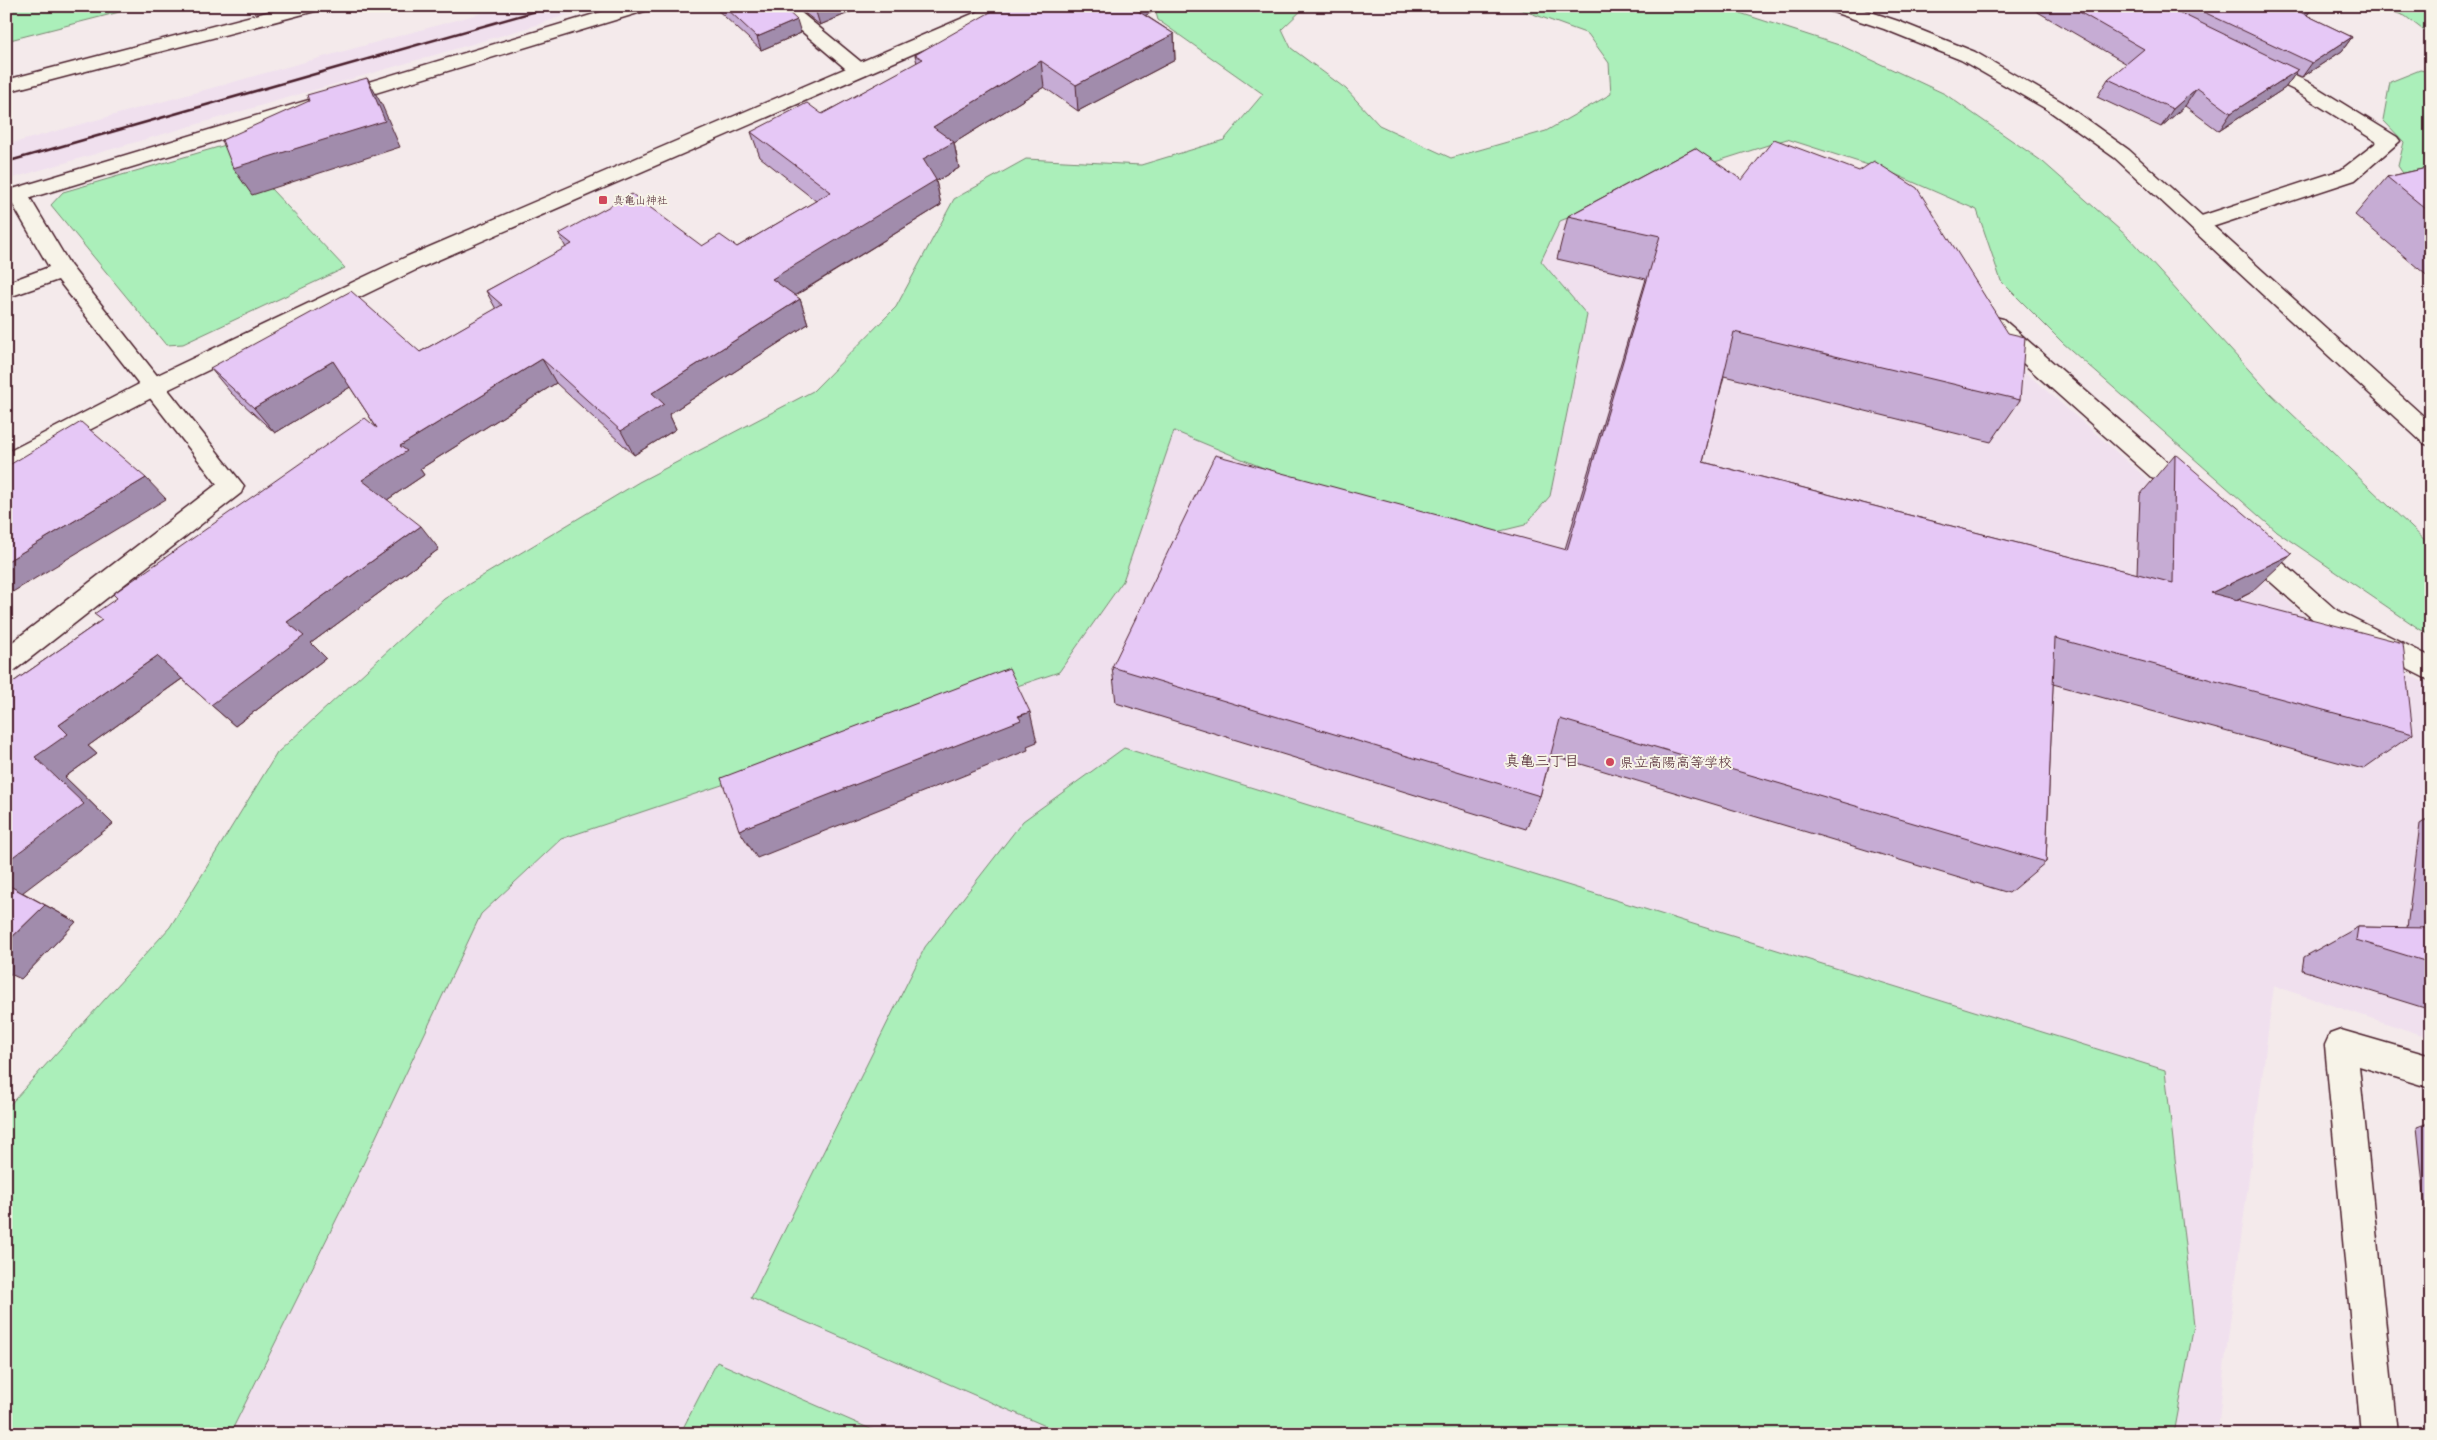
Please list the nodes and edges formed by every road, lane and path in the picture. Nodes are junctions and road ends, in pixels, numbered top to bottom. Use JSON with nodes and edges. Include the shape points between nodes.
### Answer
{"nodes":[{"id":1,"x":312,"y":6,"type":"edge"},
{"id":2,"x":641,"y":6,"type":"edge"},
{"id":3,"x":781,"y":6,"type":"edge"},
{"id":4,"x":1007,"y":6,"type":"edge"},
{"id":5,"x":1834,"y":6,"type":"edge"},
{"id":6,"x":2239,"y":56,"type":"edge"},
{"id":7,"x":860,"y":70,"type":"junction"},
{"id":8,"x":6,"y":86,"type":"edge"},
{"id":9,"x":12,"y":197,"type":"edge"},
{"id":10,"x":2199,"y":224,"type":"junction"},
{"id":11,"x":62,"y":270,"type":"junction"},
{"id":12,"x":6,"y":291,"type":"edge"},
{"id":13,"x":1983,"y":311,"type":"edge"},
{"id":14,"x":155,"y":386,"type":"junction"},
{"id":15,"x":2431,"y":438,"type":"edge"},
{"id":16,"x":6,"y":464,"type":"edge"},
{"id":17,"x":2206,"y":510,"type":"edge"},
{"id":18,"x":2228,"y":530,"type":"edge"},
{"id":19,"x":6,"y":662,"type":"edge"},
{"id":20,"x":2431,"y":670,"type":"edge"},
{"id":21,"x":2431,"y":1072,"type":"edge"},
{"id":22,"x":2379,"y":1434,"type":"edge"}],
"edges":[{"from":1,"to":8,"type":"street"},
{"from":2,"to":9,"type":"street"},
{"from":3,"to":7,"type":"street"},
{"from":4,"to":7,"type":"street"},
{"from":5,"to":10,"type":"street","via":[[1968,56],[2055,106],[2122,154]]},
{"from":6,"to":10,"type":"street","via":[[2300,86],[2390,141],[2348,175]]},
{"from":7,"to":14,"type":"street","via":[[414,262]]},
{"from":9,"to":11,"type":"street"},
{"from":10,"to":15,"type":"street"},
{"from":11,"to":12,"type":"street"},
{"from":11,"to":14,"type":"street"},
{"from":13,"to":17,"type":"street"},
{"from":14,"to":16,"type":"street"},
{"from":14,"to":19,"type":"street","via":[[232,486]]},
{"from":18,"to":20,"type":"street","via":[[2326,616]]},
{"from":21,"to":22,"type":"street","via":[[2341,1045]]}]}
